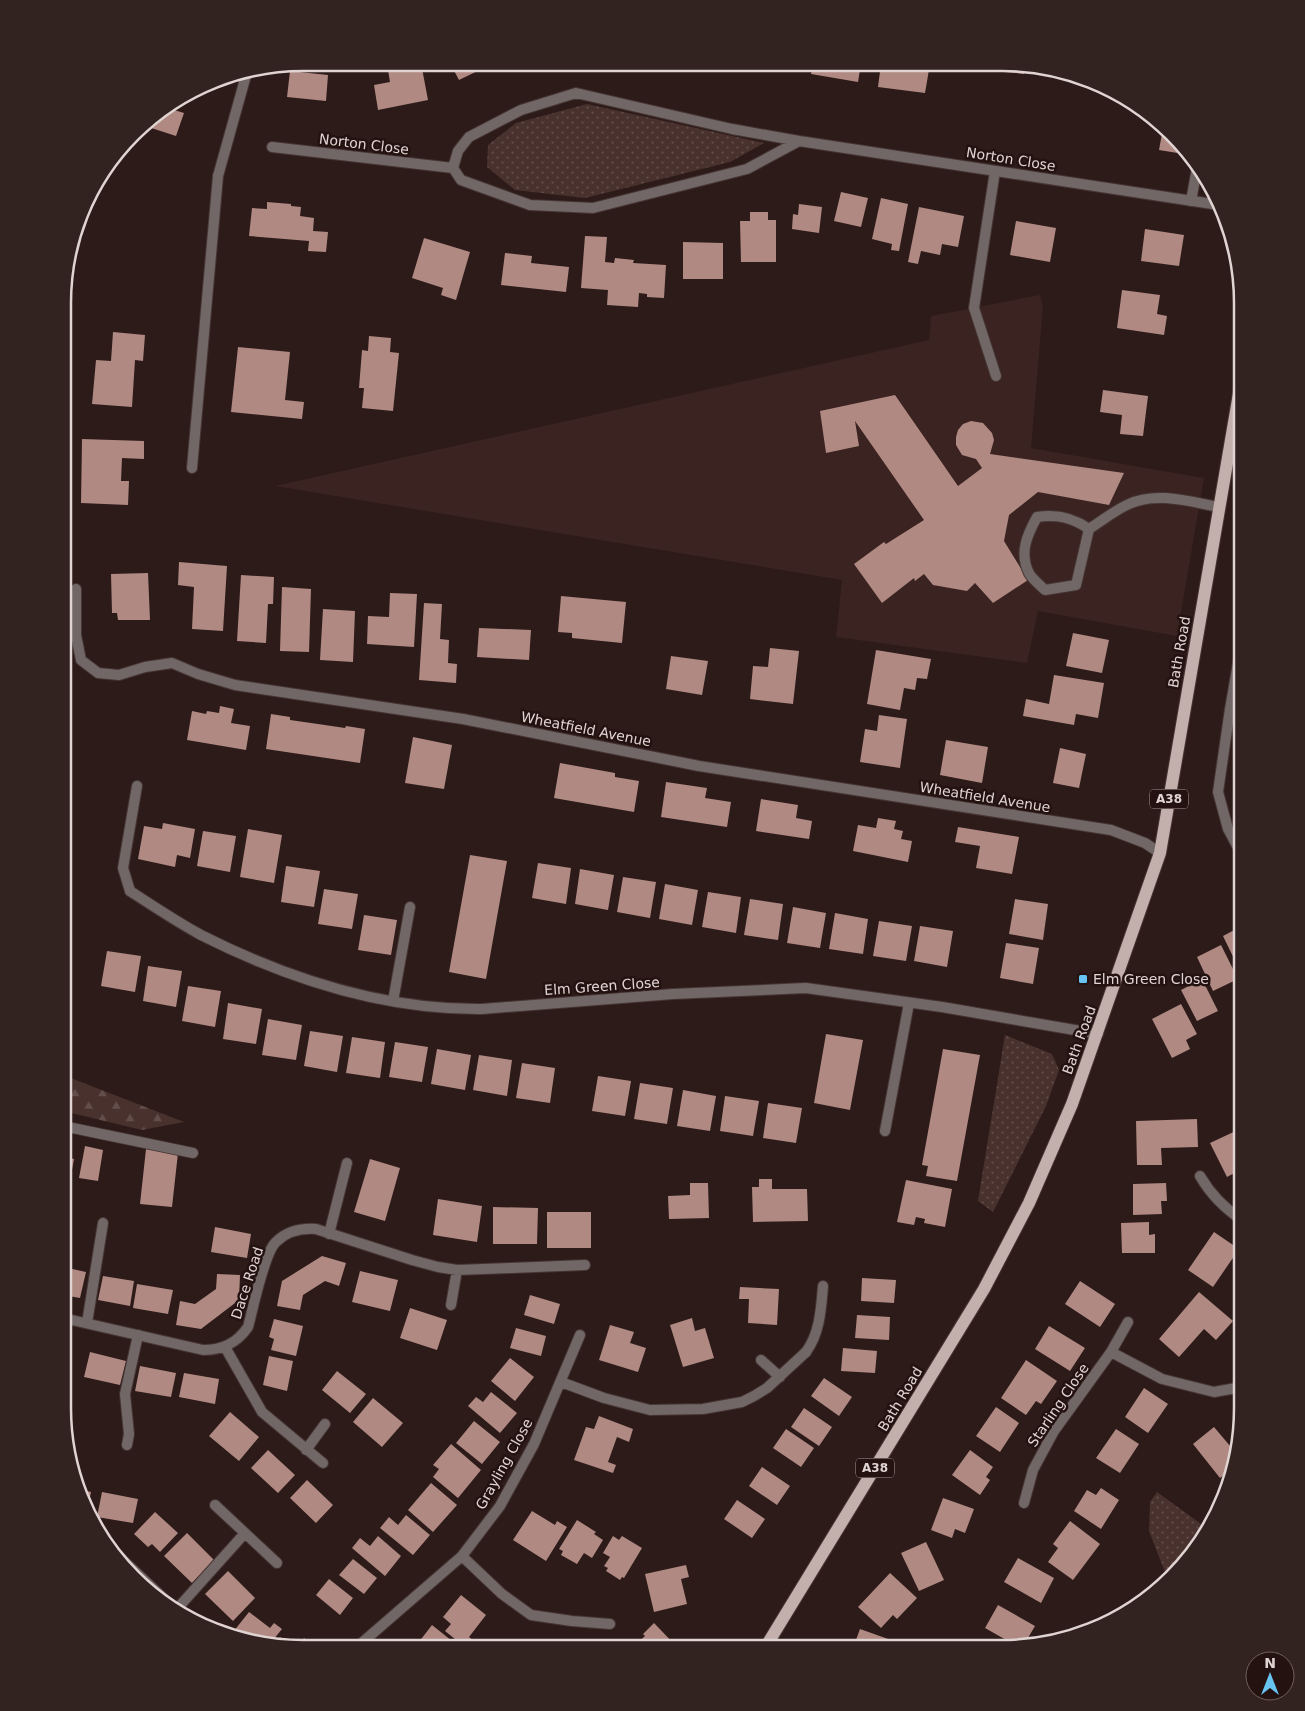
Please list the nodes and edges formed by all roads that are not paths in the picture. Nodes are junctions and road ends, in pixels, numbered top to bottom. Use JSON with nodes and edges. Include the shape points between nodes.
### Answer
{"nodes":[{"id":1,"x":245,"y":79,"type":"edge"},
{"id":2,"x":799,"y":141,"type":"junction"},
{"id":3,"x":272,"y":147,"type":"dead end"},
{"id":4,"x":452,"y":168,"type":"junction"},
{"id":5,"x":995,"y":171,"type":"junction"},
{"id":6,"x":1196,"y":176,"type":"edge"},
{"id":7,"x":1191,"y":201,"type":"junction"},
{"id":8,"x":1211,"y":204,"type":"edge"},
{"id":9,"x":996,"y":376,"type":"dead end"},
{"id":10,"x":1234,"y":422,"type":"edge"},
{"id":11,"x":192,"y":468,"type":"dead end"},
{"id":12,"x":1219,"y":507,"type":"junction"},
{"id":13,"x":1089,"y":529,"type":"junction"},
{"id":14,"x":76,"y":588,"type":"dead end"},
{"id":15,"x":1234,"y":686,"type":"edge"},
{"id":16,"x":137,"y":786,"type":"dead end"},
{"id":17,"x":1234,"y":840,"type":"edge"},
{"id":18,"x":1160,"y":853,"type":"junction"},
{"id":19,"x":410,"y":907,"type":"dead end"},
{"id":20,"x":394,"y":1001,"type":"junction"},
{"id":21,"x":909,"y":1002,"type":"junction"},
{"id":22,"x":1098,"y":1034,"type":"junction"},
{"id":23,"x":71,"y":1128,"type":"edge"},
{"id":24,"x":886,"y":1131,"type":"dead end"},
{"id":25,"x":193,"y":1153,"type":"dead end"},
{"id":26,"x":347,"y":1163,"type":"dead end"},
{"id":27,"x":1200,"y":1176,"type":"dead end"},
{"id":28,"x":1234,"y":1215,"type":"edge"},
{"id":29,"x":104,"y":1223,"type":"dead end"},
{"id":30,"x":330,"y":1234,"type":"junction"},
{"id":31,"x":585,"y":1265,"type":"dead end"},
{"id":32,"x":458,"y":1270,"type":"junction"},
{"id":33,"x":823,"y":1286,"type":"dead end"},
{"id":34,"x":451,"y":1305,"type":"dead end"},
{"id":35,"x":71,"y":1320,"type":"edge"},
{"id":36,"x":1128,"y":1322,"type":"dead end"},
{"id":37,"x":87,"y":1323,"type":"junction"},
{"id":38,"x":138,"y":1335,"type":"junction"},
{"id":39,"x":580,"y":1335,"type":"dead end"},
{"id":40,"x":225,"y":1347,"type":"junction"},
{"id":41,"x":1111,"y":1352,"type":"junction"},
{"id":42,"x":761,"y":1360,"type":"dead end"},
{"id":43,"x":780,"y":1376,"type":"junction"},
{"id":44,"x":561,"y":1382,"type":"junction"},
{"id":45,"x":1234,"y":1388,"type":"edge"},
{"id":46,"x":325,"y":1424,"type":"dead end"},
{"id":47,"x":127,"y":1445,"type":"dead end"},
{"id":48,"x":306,"y":1450,"type":"junction"},
{"id":49,"x":323,"y":1463,"type":"dead end"},
{"id":50,"x":1024,"y":1503,"type":"dead end"},
{"id":51,"x":215,"y":1505,"type":"dead end"},
{"id":52,"x":245,"y":1533,"type":"junction"},
{"id":53,"x":462,"y":1556,"type":"junction"},
{"id":54,"x":277,"y":1563,"type":"dead end"},
{"id":55,"x":181,"y":1605,"type":"edge"},
{"id":56,"x":610,"y":1624,"type":"dead end"},
{"id":57,"x":365,"y":1640,"type":"edge"},
{"id":58,"x":770,"y":1640,"type":"edge"}],
"edges":[{"from":1,"to":11,"type":"street","via":[[218,176]]},
{"from":2,"to":4,"type":"street","via":[[747,169],[594,208],[530,205],[462,180]]},
{"from":2,"to":4,"type":"street","name":"Norton Close","via":[[576,93],[521,110],[469,137],[458,151]]},
{"from":2,"to":5,"type":"street","name":"Norton Close"},
{"from":3,"to":4,"type":"street","name":"Norton Close"},
{"from":5,"to":7,"type":"street","name":"Norton Close"},
{"from":5,"to":9,"type":"street","via":[[974,308]]},
{"from":6,"to":7,"type":"street"},
{"from":7,"to":8,"type":"street","name":"Norton Close"},
{"from":10,"to":12,"type":"main road","name":"Bath Road","number":"A38"},
{"from":12,"to":13,"type":"street","via":[[1156,498],[1130,503]]},
{"from":12,"to":18,"type":"main road","name":"Bath Road","number":"A38"},
{"from":13,"to":13,"type":"street","via":[[1076,585],[1045,590],[1029,573],[1023,552],[1036,517],[1052,515],[1076,520]]},
{"from":14,"to":18,"type":"street","name":"Wheatfield Avenue","via":[[76,635],[81,660],[98,673],[119,675],[172,663],[235,685],[464,719],[708,767],[1111,830],[1145,843]]},
{"from":15,"to":17,"type":"street","via":[[1218,792]]},
{"from":16,"to":20,"type":"street","name":"Elm Green Close","via":[[122,868],[130,891],[200,934],[256,961],[324,986]]},
{"from":18,"to":22,"type":"main road","name":"Bath Road","number":"A38"},
{"from":19,"to":20,"type":"street"},
{"from":20,"to":21,"type":"street","name":"Elm Green Close","via":[[451,1009],[482,1009],[673,994],[806,988]]},
{"from":21,"to":22,"type":"street","name":"Elm Green Close"},
{"from":21,"to":24,"type":"street"},
{"from":22,"to":58,"type":"main road","name":"Bath Road","number":"A38","via":[[1029,1203],[984,1289]]},
{"from":23,"to":25,"type":"street"},
{"from":26,"to":30,"type":"street"},
{"from":27,"to":28,"type":"street","via":[[1223,1207]]},
{"from":29,"to":37,"type":"street"},
{"from":30,"to":32,"type":"street","name":"Dace Road","via":[[412,1260]]},
{"from":30,"to":40,"type":"street","name":"Dace Road","via":[[302,1228],[286,1234],[275,1243],[268,1256],[248,1326],[243,1334]]},
{"from":31,"to":32,"type":"street","name":"Dace Road"},
{"from":32,"to":34,"type":"street"},
{"from":33,"to":43,"type":"street","via":[[812,1344]]},
{"from":35,"to":37,"type":"street"},
{"from":36,"to":41,"type":"street","name":"Starling Close"},
{"from":37,"to":38,"type":"street"},
{"from":38,"to":40,"type":"street","via":[[203,1350]]},
{"from":38,"to":47,"type":"street","via":[[125,1394]]},
{"from":39,"to":44,"type":"street","name":"Grayling Close"},
{"from":40,"to":48,"type":"street","via":[[262,1412]]},
{"from":41,"to":45,"type":"street","via":[[1162,1379],[1214,1392]]},
{"from":41,"to":50,"type":"street","name":"Starling Close","via":[[1054,1431],[1033,1470]]},
{"from":42,"to":43,"type":"street"},
{"from":43,"to":44,"type":"street","via":[[767,1388],[742,1402],[703,1409],[650,1410]]},
{"from":44,"to":53,"type":"street","name":"Grayling Close","via":[[534,1444],[500,1506]]},
{"from":46,"to":48,"type":"street"},
{"from":48,"to":49,"type":"street"},
{"from":51,"to":52,"type":"street"},
{"from":52,"to":54,"type":"street"},
{"from":52,"to":55,"type":"street"},
{"from":53,"to":56,"type":"street","via":[[502,1594],[531,1615]]},
{"from":53,"to":57,"type":"street","name":"Grayling Close"}]}
